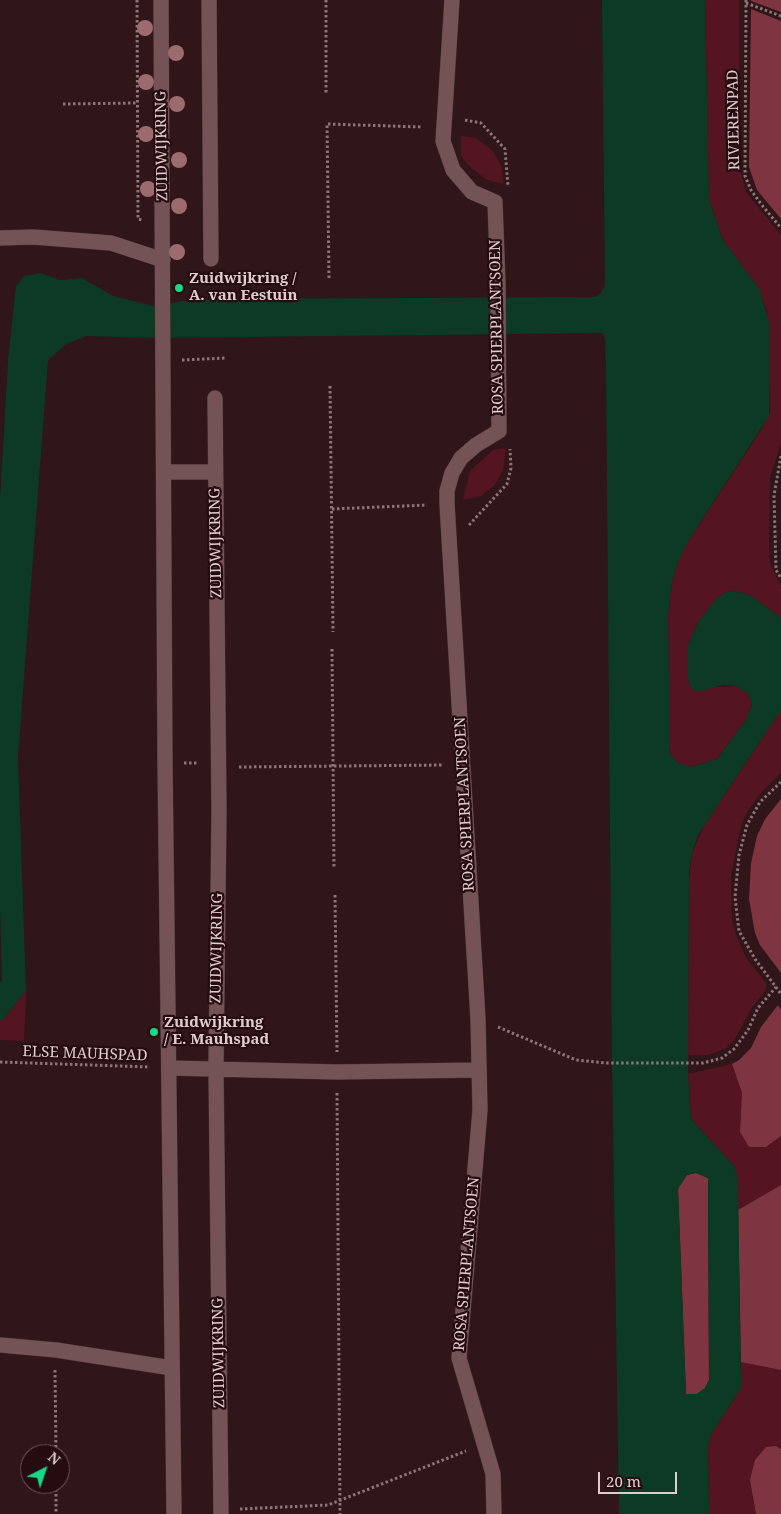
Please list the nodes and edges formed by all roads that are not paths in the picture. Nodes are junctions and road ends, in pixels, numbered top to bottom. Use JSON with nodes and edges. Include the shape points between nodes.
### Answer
{"nodes":[{"id":1,"x":161,"y":0,"type":"edge"},
{"id":2,"x":210,"y":0,"type":"edge"},
{"id":3,"x":452,"y":0,"type":"edge"},
{"id":4,"x":0,"y":238,"type":"edge"},
{"id":5,"x":211,"y":259,"type":"dead end"},
{"id":6,"x":163,"y":260,"type":"junction"},
{"id":7,"x":215,"y":398,"type":"dead end"},
{"id":8,"x":164,"y":472,"type":"junction"},
{"id":9,"x":216,"y":472,"type":"junction"},
{"id":10,"x":170,"y":1068,"type":"junction"},
{"id":11,"x":216,"y":1070,"type":"junction"},
{"id":12,"x":478,"y":1070,"type":"junction"},
{"id":13,"x":0,"y":1345,"type":"edge"},
{"id":14,"x":172,"y":1368,"type":"junction"},
{"id":15,"x":220,"y":1512,"type":"edge"},
{"id":16,"x":174,"y":1514,"type":"edge"},
{"id":17,"x":494,"y":1514,"type":"edge"}],
"edges":[{"from":1,"to":6,"type":"street","name":"ZUIDWIJKRING"},
{"from":2,"to":5,"type":"street"},
{"from":3,"to":12,"type":"street","name":"ROSA SPIERPLANTSOEN","via":[[443,141],[453,170],[472,192],[495,202],[498,284],[499,431],[476,444],[461,458],[447,491],[478,1019]]},
{"from":4,"to":6,"type":"street","via":[[33,237],[111,244]]},
{"from":6,"to":8,"type":"street","name":"ZUIDWIJKRING"},
{"from":7,"to":9,"type":"street","name":"ZUIDWIJKRING"},
{"from":8,"to":9,"type":"street","name":"ZUIDWIJKRING"},
{"from":8,"to":10,"type":"street","name":"ZUIDWIJKRING"},
{"from":9,"to":11,"type":"street","name":"ZUIDWIJKRING"},
{"from":10,"to":11,"type":"street"},
{"from":10,"to":14,"type":"street","name":"ZUIDWIJKRING"},
{"from":11,"to":12,"type":"street"},
{"from":11,"to":15,"type":"street","name":"ZUIDWIJKRING"},
{"from":12,"to":17,"type":"street","name":"ROSA SPIERPLANTSOEN","via":[[480,1110],[459,1358],[493,1474]]},
{"from":13,"to":14,"type":"street"},
{"from":14,"to":16,"type":"street","name":"ZUIDWIJKRING"}]}
